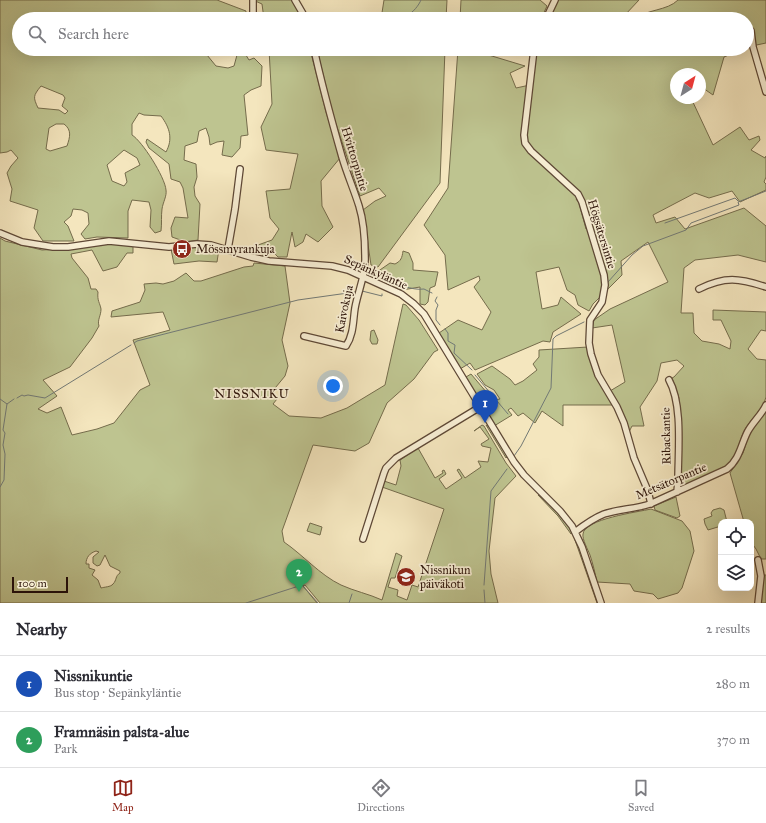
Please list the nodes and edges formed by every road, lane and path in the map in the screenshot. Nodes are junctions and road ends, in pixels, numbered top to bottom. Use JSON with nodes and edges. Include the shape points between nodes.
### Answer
{"nodes":[{"id":1,"x":253,"y":0,"type":"edge"},
{"id":2,"x":295,"y":0,"type":"edge"},
{"id":3,"x":555,"y":0,"type":"edge"},
{"id":4,"x":253,"y":12,"type":"edge"},
{"id":5,"x":302,"y":12,"type":"edge"},
{"id":6,"x":549,"y":12,"type":"edge"},
{"id":7,"x":754,"y":48,"type":"edge"},
{"id":8,"x":316,"y":56,"type":"edge"},
{"id":9,"x":533,"y":56,"type":"edge"},
{"id":10,"x":766,"y":92,"type":"edge"},
{"id":11,"x":240,"y":169,"type":"dead end"},
{"id":12,"x":0,"y":233,"type":"edge"},
{"id":13,"x":228,"y":249,"type":"junction"},
{"id":14,"x":363,"y":276,"type":"junction"},
{"id":15,"x":766,"y":287,"type":"edge"},
{"id":16,"x":699,"y":289,"type":"dead end"},
{"id":17,"x":304,"y":336,"type":"dead end"},
{"id":18,"x":669,"y":380,"type":"dead end"},
{"id":19,"x":766,"y":405,"type":"edge"},
{"id":20,"x":480,"y":406,"type":"junction"},
{"id":21,"x":677,"y":492,"type":"junction"},
{"id":22,"x":651,"y":504,"type":"junction"},
{"id":23,"x":575,"y":532,"type":"junction"},
{"id":24,"x":363,"y":538,"type":"dead end"},
{"id":25,"x":758,"y":560,"type":"dead end"},
{"id":26,"x":602,"y":603,"type":"edge"},
{"id":27,"x":758,"y":603,"type":"edge"}],
"edges":[{"from":1,"to":4,"type":"street"},
{"from":2,"to":5,"type":"street"},
{"from":3,"to":6,"type":"street"},
{"from":7,"to":10,"type":"street"},
{"from":8,"to":14,"type":"street","name":"Hvittorpintie","via":[[324,95],[360,211],[365,241]]},
{"from":9,"to":22,"type":"street","name":"Högsätersintie","via":[[525,143],[578,194],[582,202],[605,285],[602,302],[590,320],[591,354],[598,376],[624,423]]},
{"from":11,"to":13,"type":"street"},
{"from":12,"to":13,"type":"street","name":"Sepänkyläntie","via":[[22,242],[53,247],[109,241],[169,247],[197,244]]},
{"from":13,"to":14,"type":"street","name":"Sepänkyläntie","via":[[269,261],[332,266]]},
{"from":14,"to":17,"type":"street","name":"Kaivokuja","via":[[346,346]]},
{"from":14,"to":20,"type":"street","name":"Sepänkyläntie","via":[[401,294],[419,309]]},
{"from":15,"to":16,"type":"street","via":[[738,279],[723,280]]},
{"from":18,"to":21,"type":"street","name":"Ribackantie","via":[[674,389],[678,412]]},
{"from":19,"to":21,"type":"street","name":"Metsätorpantie","via":[[747,433],[732,466]]},
{"from":20,"to":23,"type":"street","name":"Sepänkyläntie","via":[[517,466],[560,511]]},
{"from":20,"to":24,"type":"street","via":[[390,463],[379,487]]},
{"from":21,"to":22,"type":"street","name":"Metsätorpantie"},
{"from":22,"to":23,"type":"street","name":"Metsätorpantie","via":[[604,514]]},
{"from":23,"to":26,"type":"street","name":"Sepänkyläntie"},
{"from":25,"to":27,"type":"street"}]}
